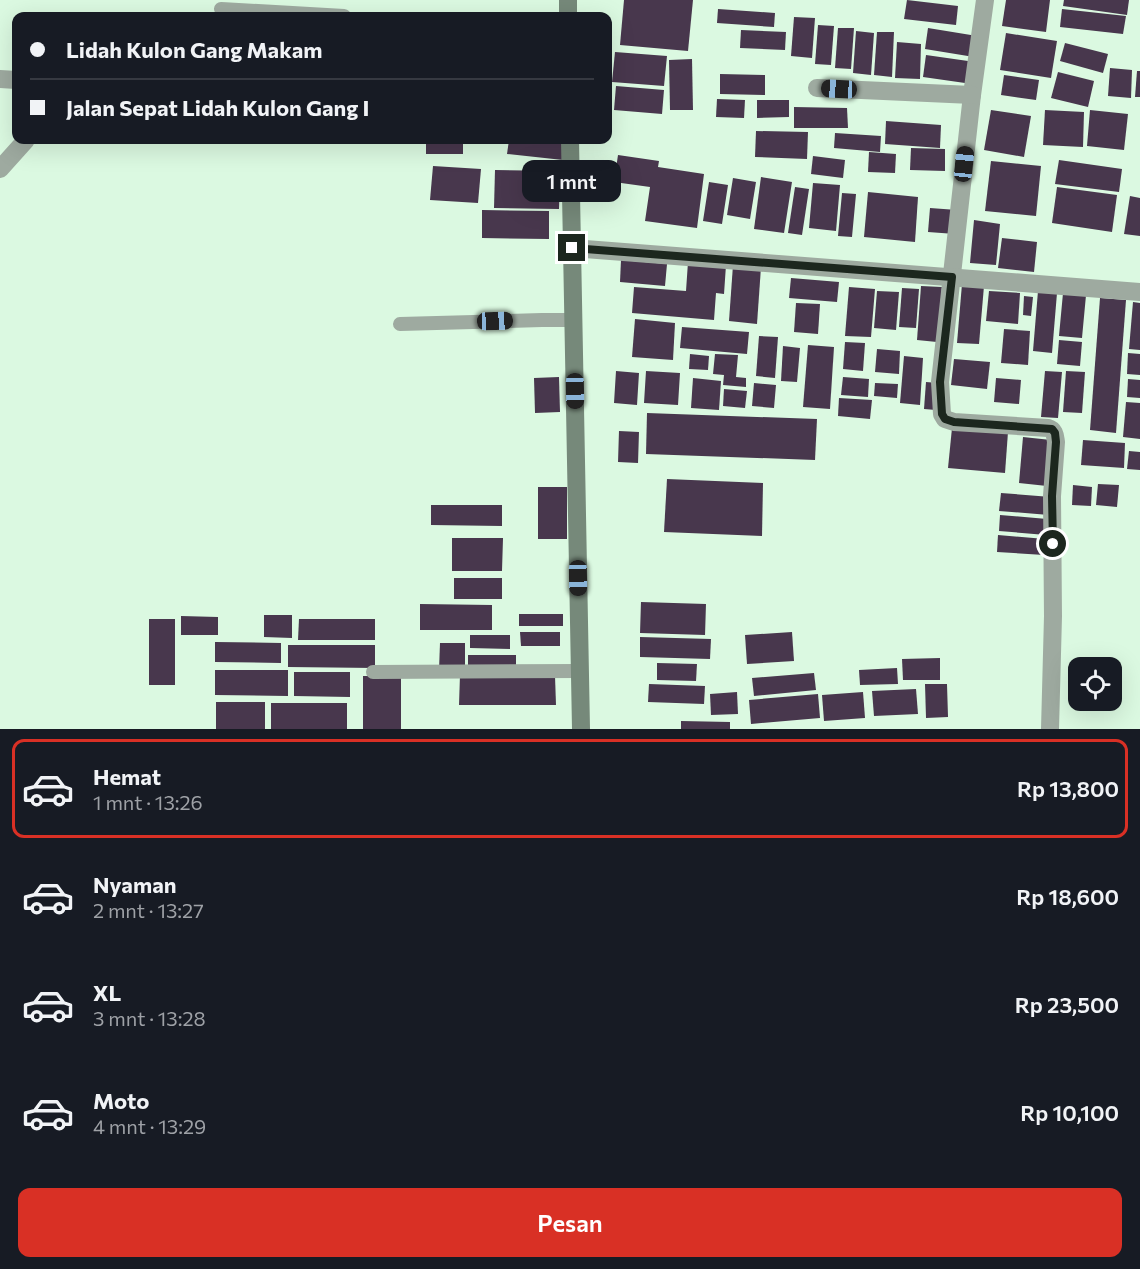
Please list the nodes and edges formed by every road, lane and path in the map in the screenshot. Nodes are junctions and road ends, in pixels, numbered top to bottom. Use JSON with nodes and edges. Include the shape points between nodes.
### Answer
{"nodes":[{"id":1,"x":985,"y":0,"type":"edge"},
{"id":2,"x":221,"y":9,"type":"dead end"},
{"id":3,"x":274,"y":12,"type":"edge"},
{"id":4,"x":817,"y":88,"type":"dead end"},
{"id":5,"x":972,"y":95,"type":"junction"},
{"id":6,"x":22,"y":144,"type":"edge"},
{"id":7,"x":570,"y":144,"type":"edge"},
{"id":8,"x":0,"y":169,"type":"edge"},
{"id":9,"x":572,"y":248,"type":"junction"},
{"id":10,"x":952,"y":277,"type":"junction"},
{"id":11,"x":1140,"y":292,"type":"edge"},
{"id":12,"x":573,"y":320,"type":"junction"},
{"id":13,"x":400,"y":324,"type":"dead end"},
{"id":14,"x":580,"y":671,"type":"junction"},
{"id":15,"x":373,"y":672,"type":"dead end"},
{"id":16,"x":581,"y":729,"type":"edge"},
{"id":17,"x":1050,"y":729,"type":"edge"}],
"edges":[{"from":1,"to":5,"type":"street"},
{"from":2,"to":3,"type":"lane"},
{"from":4,"to":5,"type":"street"},
{"from":5,"to":10,"type":"street"},
{"from":6,"to":8,"type":"street"},
{"from":7,"to":9,"type":"main road"},
{"from":9,"to":10,"type":"street"},
{"from":9,"to":12,"type":"main road"},
{"from":10,"to":11,"type":"street"},
{"from":10,"to":17,"type":"street","via":[[940,382],[945,419],[1048,428],[1055,433]]},
{"from":12,"to":13,"type":"lane"},
{"from":12,"to":14,"type":"main road"},
{"from":14,"to":15,"type":"lane"},
{"from":14,"to":16,"type":"main road"}]}
